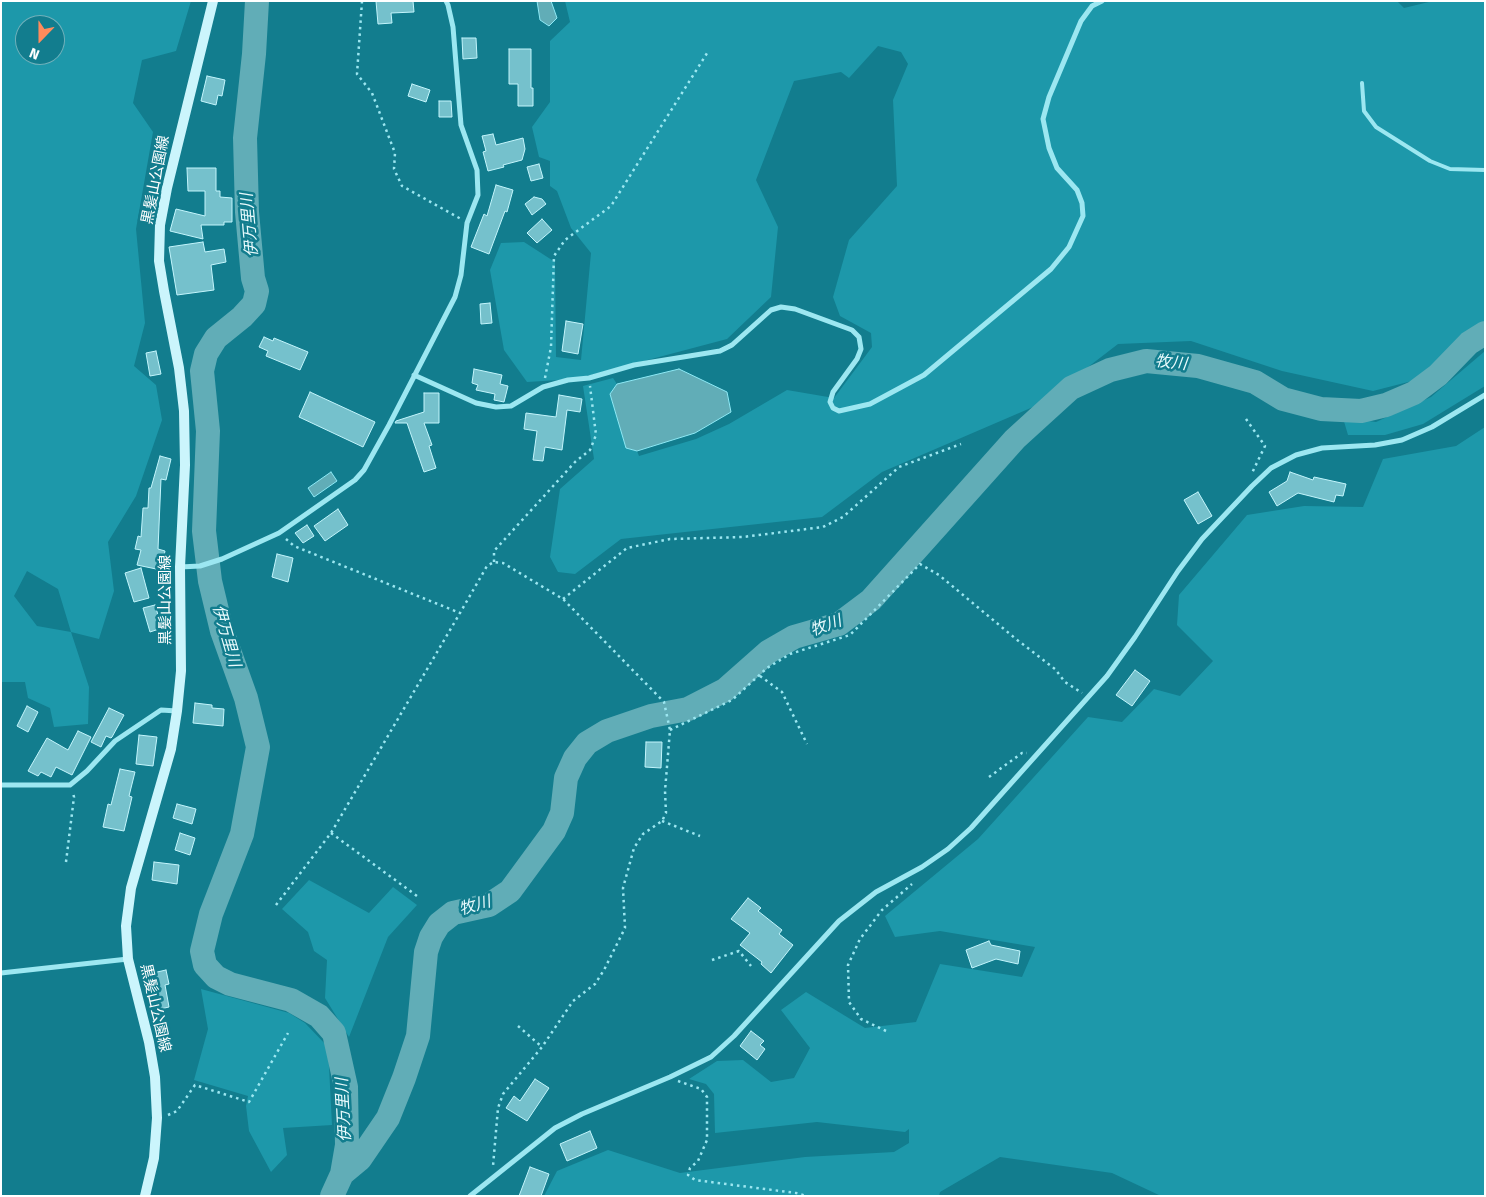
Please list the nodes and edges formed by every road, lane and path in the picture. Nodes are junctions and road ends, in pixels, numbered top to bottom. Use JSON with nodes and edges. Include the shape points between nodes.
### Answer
{"nodes":[{"id":1,"x":213,"y":1,"type":"edge"},
{"id":2,"x":362,"y":1,"type":"edge"},
{"id":3,"x":446,"y":1,"type":"edge"},
{"id":4,"x":1102,"y":1,"type":"edge"},
{"id":5,"x":709,"y":50,"type":"dead end"},
{"id":6,"x":1362,"y":83,"type":"dead end"},
{"id":7,"x":1485,"y":170,"type":"edge"},
{"id":8,"x":467,"y":223,"type":"junction"},
{"id":9,"x":414,"y":375,"type":"junction"},
{"id":10,"x":589,"y":378,"type":"junction"},
{"id":11,"x":544,"y":387,"type":"junction"},
{"id":12,"x":1485,"y":395,"type":"edge"},
{"id":13,"x":1246,"y":419,"type":"dead end"},
{"id":14,"x":960,"y":444,"type":"dead end"},
{"id":15,"x":1252,"y":486,"type":"junction"},
{"id":16,"x":279,"y":533,"type":"junction"},
{"id":17,"x":494,"y":562,"type":"junction"},
{"id":18,"x":180,"y":567,"type":"junction"},
{"id":19,"x":563,"y":599,"type":"junction"},
{"id":20,"x":460,"y":613,"type":"junction"},
{"id":21,"x":760,"y":676,"type":"junction"},
{"id":22,"x":1089,"y":698,"type":"junction"},
{"id":23,"x":177,"y":711,"type":"junction"},
{"id":24,"x":670,"y":730,"type":"junction"},
{"id":25,"x":807,"y":744,"type":"dead end"},
{"id":26,"x":1041,"y":752,"type":"junction"},
{"id":27,"x":989,"y":777,"type":"dead end"},
{"id":28,"x":1,"y":785,"type":"edge"},
{"id":29,"x":70,"y":785,"type":"junction"},
{"id":30,"x":662,"y":821,"type":"junction"},
{"id":31,"x":331,"y":833,"type":"junction"},
{"id":32,"x":700,"y":836,"type":"dead end"},
{"id":33,"x":66,"y":862,"type":"dead end"},
{"id":34,"x":922,"y":867,"type":"junction"},
{"id":35,"x":417,"y":896,"type":"dead end"},
{"id":36,"x":276,"y":905,"type":"dead end"},
{"id":37,"x":128,"y":959,"type":"junction"},
{"id":38,"x":712,"y":960,"type":"dead end"},
{"id":39,"x":751,"y":966,"type":"dead end"},
{"id":40,"x":1,"y":973,"type":"edge"},
{"id":41,"x":518,"y":1026,"type":"dead end"},
{"id":42,"x":886,"y":1031,"type":"dead end"},
{"id":43,"x":288,"y":1033,"type":"dead end"},
{"id":44,"x":542,"y":1046,"type":"junction"},
{"id":45,"x":670,"y":1077,"type":"junction"},
{"id":46,"x":157,"y":1118,"type":"junction"},
{"id":47,"x":492,"y":1177,"type":"junction"},
{"id":48,"x":145,"y":1196,"type":"edge"},
{"id":49,"x":470,"y":1196,"type":"edge"},
{"id":50,"x":807,"y":1196,"type":"edge"}],
"edges":[{"from":1,"to":18,"type":"main road","name":"黒髪山公園線","via":[[160,225],[160,261],[180,368],[184,411]]},
{"from":2,"to":8,"type":"path","via":[[357,74],[372,93],[395,153],[394,169],[402,186]]},
{"from":3,"to":8,"type":"street","via":[[453,26],[461,125],[477,170],[478,195]]},
{"from":4,"to":10,"type":"street","via":[[1092,6],[1081,21],[1049,97],[1044,119],[1049,148],[1057,168],[1077,190],[1082,203],[1083,216],[1069,247],[1052,269],[924,375],[870,404],[839,411],[830,402],[833,392],[857,359],[861,349],[859,337],[852,330],[781,307],[771,310],[732,345],[720,351],[634,365]]},
{"from":5,"to":11,"type":"path","via":[[611,206],[565,240],[554,256],[551,346]]},
{"from":6,"to":7,"type":"lane","via":[[1364,111],[1376,128],[1430,161],[1450,169]]},
{"from":8,"to":9,"type":"street","via":[[455,297]]},
{"from":9,"to":11,"type":"street","via":[[476,403],[496,407],[511,406]]},
{"from":9,"to":16,"type":"street","via":[[364,470],[355,480]]},
{"from":10,"to":11,"type":"street"},
{"from":10,"to":17,"type":"path","via":[[596,435],[590,450],[575,462],[494,551]]},
{"from":12,"to":15,"type":"street","via":[[1432,427],[1402,440],[1322,448],[1296,454],[1271,468]]},
{"from":13,"to":15,"type":"path","via":[[1265,446],[1249,480]]},
{"from":14,"to":19,"type":"path","via":[[899,467],[843,517],[823,527],[743,537],[670,539],[627,548]]},
{"from":15,"to":22,"type":"street","via":[[1202,539]]},
{"from":16,"to":18,"type":"street","via":[[222,559],[200,566]]},
{"from":16,"to":20,"type":"path","via":[[294,546]]},
{"from":17,"to":19,"type":"path","via":[[503,563]]},
{"from":17,"to":20,"type":"path","via":[[487,566]]},
{"from":18,"to":23,"type":"main road","name":"黒髪山公園線","via":[[181,671]]},
{"from":19,"to":24,"type":"path","via":[[664,702]]},
{"from":20,"to":31,"type":"path"},
{"from":21,"to":22,"type":"path","via":[[790,654],[850,635],[920,564],[939,575],[1055,669],[1064,682]]},
{"from":21,"to":24,"type":"path","via":[[732,700]]},
{"from":21,"to":25,"type":"path","via":[[782,692]]},
{"from":22,"to":26,"type":"street"},
{"from":23,"to":29,"type":"street","via":[[160,710],[115,741]]},
{"from":23,"to":37,"type":"main road","name":"黒髪山公園線","via":[[171,749],[131,888],[126,926]]},
{"from":24,"to":30,"type":"path","via":[[666,813]]},
{"from":26,"to":27,"type":"path","via":[[1022,753]]},
{"from":26,"to":34,"type":"street","via":[[972,828]]},
{"from":28,"to":29,"type":"street"},
{"from":29,"to":33,"type":"path","via":[[74,797]]},
{"from":30,"to":32,"type":"path"},
{"from":30,"to":44,"type":"path","via":[[643,834],[634,848],[623,888],[625,928],[604,970],[595,984],[573,1001]]},
{"from":31,"to":35,"type":"path"},
{"from":31,"to":36,"type":"path"},
{"from":34,"to":42,"type":"path","via":[[922,875],[882,910],[860,939],[848,965],[849,1002],[861,1019]]},
{"from":34,"to":45,"type":"street","via":[[876,892],[838,921],[711,1057]]},
{"from":37,"to":40,"type":"street"},
{"from":37,"to":46,"type":"main road","name":"黒髪山公園線","via":[[155,1077]]},
{"from":38,"to":39,"type":"path","via":[[739,951]]},
{"from":41,"to":44,"type":"path"},
{"from":43,"to":46,"type":"path","via":[[249,1102],[195,1084],[177,1111]]},
{"from":44,"to":47,"type":"path","via":[[503,1094],[498,1108]]},
{"from":45,"to":47,"type":"street","via":[[555,1128]]},
{"from":45,"to":50,"type":"path","via":[[701,1089],[708,1096],[707,1140],[688,1175],[695,1180]]},
{"from":46,"to":48,"type":"main road","name":"黒髪山公園線","via":[[154,1158]]},
{"from":47,"to":49,"type":"street"}]}
